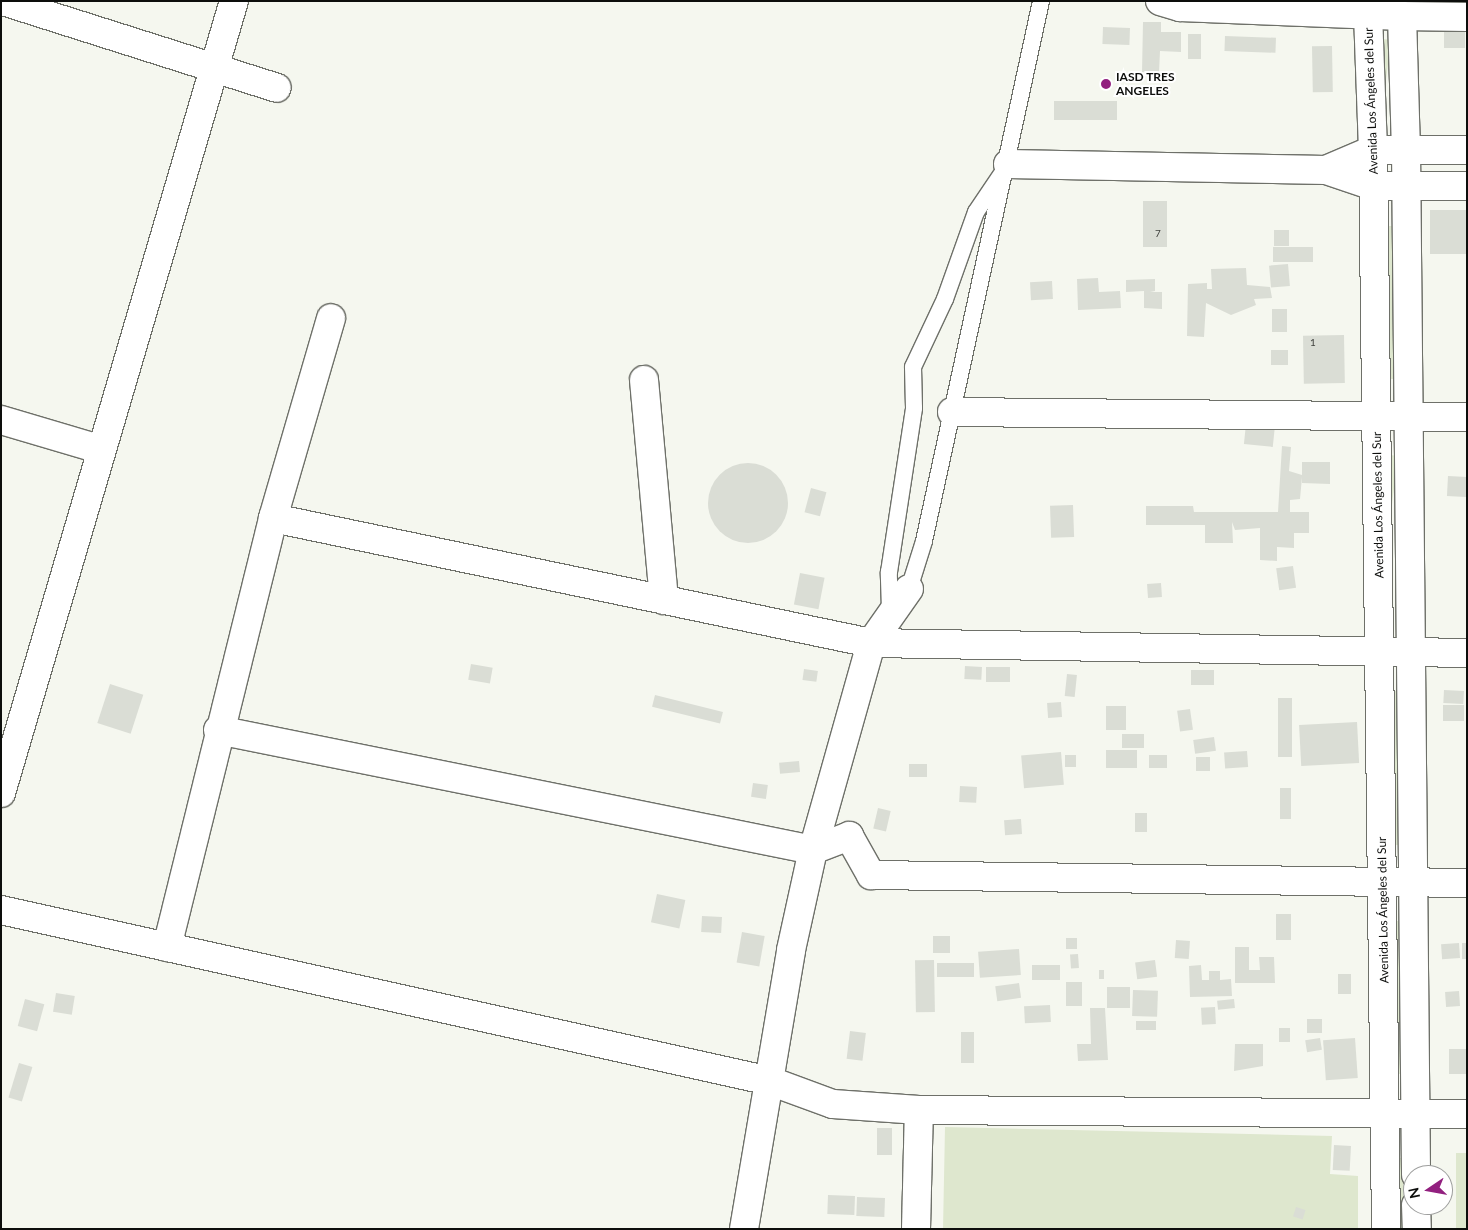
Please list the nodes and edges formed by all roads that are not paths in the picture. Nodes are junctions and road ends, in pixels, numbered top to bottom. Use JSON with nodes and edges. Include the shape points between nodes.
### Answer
{"nodes":[{"id":1,"x":3,"y":1,"type":"edge"},
{"id":2,"x":234,"y":1,"type":"edge"},
{"id":3,"x":1041,"y":1,"type":"edge"},
{"id":4,"x":1160,"y":1,"type":"edge"},
{"id":5,"x":1368,"y":15,"type":"junction"},
{"id":6,"x":1402,"y":16,"type":"junction"},
{"id":7,"x":1467,"y":17,"type":"edge"},
{"id":8,"x":217,"y":69,"type":"junction"},
{"id":9,"x":277,"y":88,"type":"dead end"},
{"id":10,"x":1406,"y":149,"type":"junction"},
{"id":11,"x":1373,"y":150,"type":"junction"},
{"id":12,"x":1467,"y":150,"type":"edge"},
{"id":13,"x":1008,"y":164,"type":"junction"},
{"id":14,"x":1326,"y":170,"type":"junction"},
{"id":15,"x":1373,"y":186,"type":"junction"},
{"id":16,"x":1407,"y":186,"type":"junction"},
{"id":17,"x":1467,"y":186,"type":"edge"},
{"id":18,"x":331,"y":318,"type":"dead end"},
{"id":19,"x":644,"y":380,"type":"dead end"},
{"id":20,"x":952,"y":412,"type":"junction"},
{"id":21,"x":1410,"y":416,"type":"junction"},
{"id":22,"x":1377,"y":417,"type":"junction"},
{"id":23,"x":1467,"y":417,"type":"edge"},
{"id":24,"x":1,"y":420,"type":"edge"},
{"id":25,"x":99,"y":450,"type":"junction"},
{"id":26,"x":273,"y":518,"type":"junction"},
{"id":27,"x":908,"y":588,"type":"joint"},
{"id":28,"x":664,"y":600,"type":"junction"},
{"id":29,"x":890,"y":609,"type":"junction"},
{"id":30,"x":871,"y":643,"type":"junction"},
{"id":31,"x":1380,"y":652,"type":"junction"},
{"id":32,"x":1412,"y":653,"type":"junction"},
{"id":33,"x":1467,"y":653,"type":"edge"},
{"id":34,"x":218,"y":730,"type":"junction"},
{"id":35,"x":1,"y":793,"type":"edge"},
{"id":36,"x":813,"y":850,"type":"junction"},
{"id":37,"x":1415,"y":883,"type":"junction"},
{"id":38,"x":1467,"y":883,"type":"edge"},
{"id":39,"x":1383,"y":884,"type":"junction"},
{"id":40,"x":1,"y":910,"type":"edge"},
{"id":41,"x":167,"y":947,"type":"junction"},
{"id":42,"x":770,"y":1081,"type":"junction"},
{"id":43,"x":919,"y":1110,"type":"junction"},
{"id":44,"x":1467,"y":1114,"type":"edge"},
{"id":45,"x":1415,"y":1115,"type":"junction"},
{"id":46,"x":1385,"y":1116,"type":"junction"},
{"id":47,"x":1416,"y":1165,"type":"edge"},
{"id":48,"x":1416,"y":1215,"type":"edge"},
{"id":49,"x":744,"y":1229,"type":"edge"},
{"id":50,"x":916,"y":1229,"type":"edge"},
{"id":51,"x":1386,"y":1229,"type":"edge"},
{"id":52,"x":1417,"y":1229,"type":"edge"}],
"edges":[{"from":1,"to":8,"type":"street"},
{"from":2,"to":8,"type":"street"},
{"from":3,"to":13,"type":"lane"},
{"from":4,"to":5,"type":"street","via":[[1180,7]]},
{"from":5,"to":6,"type":"street","name":"Avenida Los Ángeles del Sur"},
{"from":5,"to":11,"type":"street","name":"Avenida Los Ángeles del Sur"},
{"from":6,"to":7,"type":"street","name":"Avenida Los Ángeles del Sur"},
{"from":6,"to":10,"type":"street"},
{"from":8,"to":9,"type":"street"},
{"from":8,"to":25,"type":"street"},
{"from":10,"to":11,"type":"street"},
{"from":10,"to":12,"type":"street"},
{"from":10,"to":16,"type":"street"},
{"from":11,"to":14,"type":"street"},
{"from":11,"to":15,"type":"street","name":"Avenida Los Ángeles del Sur"},
{"from":13,"to":14,"type":"street"},
{"from":13,"to":20,"type":"lane"},
{"from":13,"to":29,"type":"lane","via":[[976,212],[945,300],[913,367],[914,408],[889,572]]},
{"from":14,"to":15,"type":"street"},
{"from":15,"to":16,"type":"street"},
{"from":15,"to":22,"type":"street","name":"Avenida Los Ángeles del Sur"},
{"from":16,"to":17,"type":"street"},
{"from":16,"to":21,"type":"street"},
{"from":18,"to":26,"type":"street"},
{"from":19,"to":28,"type":"street"},
{"from":20,"to":22,"type":"street"},
{"from":20,"to":27,"type":"lane","via":[[924,540]]},
{"from":21,"to":22,"type":"street"},
{"from":21,"to":23,"type":"street"},
{"from":21,"to":32,"type":"street"},
{"from":22,"to":31,"type":"street","name":"Avenida Los Ángeles del Sur"},
{"from":24,"to":25,"type":"street"},
{"from":25,"to":35,"type":"street"},
{"from":26,"to":28,"type":"street"},
{"from":26,"to":34,"type":"street"},
{"from":27,"to":29,"type":"street"},
{"from":28,"to":30,"type":"street"},
{"from":29,"to":30,"type":"street"},
{"from":30,"to":31,"type":"street"},
{"from":30,"to":36,"type":"street"},
{"from":31,"to":32,"type":"street"},
{"from":31,"to":39,"type":"street","name":"Avenida Los Ángeles del Sur"},
{"from":32,"to":33,"type":"street"},
{"from":32,"to":37,"type":"street"},
{"from":34,"to":36,"type":"street"},
{"from":34,"to":41,"type":"street"},
{"from":36,"to":39,"type":"street","via":[[849,836],[871,876]]},
{"from":36,"to":42,"type":"street","via":[[791,950]]},
{"from":37,"to":38,"type":"street"},
{"from":37,"to":39,"type":"street"},
{"from":37,"to":45,"type":"street"},
{"from":39,"to":46,"type":"street","name":"Avenida Los Ángeles del Sur"},
{"from":40,"to":41,"type":"street"},
{"from":41,"to":42,"type":"street"},
{"from":42,"to":43,"type":"street","via":[[833,1104]]},
{"from":42,"to":49,"type":"street"},
{"from":43,"to":46,"type":"street"},
{"from":43,"to":50,"type":"street"},
{"from":44,"to":45,"type":"street"},
{"from":45,"to":46,"type":"street"},
{"from":45,"to":47,"type":"street"},
{"from":46,"to":51,"type":"street","name":"Avenida Los Ángeles del Sur"},
{"from":48,"to":52,"type":"street"}]}
